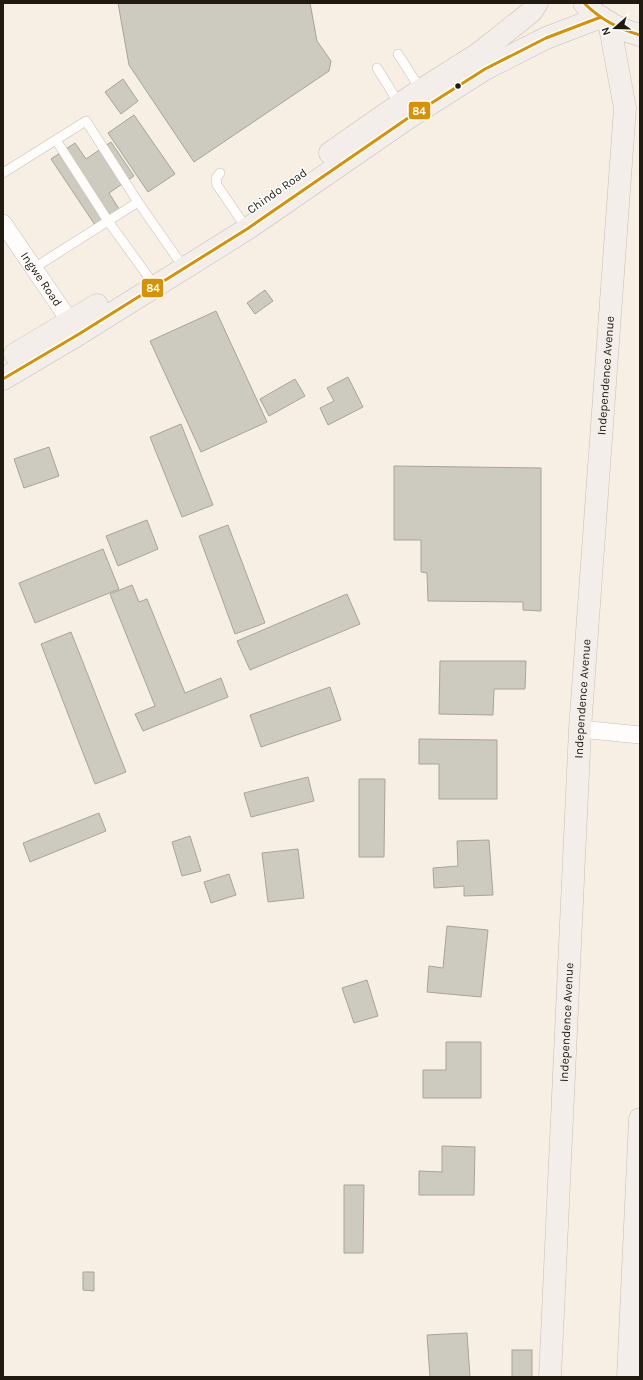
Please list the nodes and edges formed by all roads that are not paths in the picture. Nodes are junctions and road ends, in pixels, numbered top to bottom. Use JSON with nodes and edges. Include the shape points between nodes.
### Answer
{"nodes":[{"id":1,"x":537,"y":3,"type":"edge"},
{"id":2,"x":584,"y":3,"type":"edge"},
{"id":3,"x":605,"y":20,"type":"junction"},
{"id":4,"x":640,"y":35,"type":"edge"},
{"id":5,"x":398,"y":54,"type":"dead end"},
{"id":6,"x":377,"y":68,"type":"dead end"},
{"id":7,"x":425,"y":97,"type":"junction"},
{"id":8,"x":404,"y":111,"type":"junction"},
{"id":9,"x":56,"y":140,"type":"junction"},
{"id":10,"x":220,"y":173,"type":"dead end"},
{"id":11,"x":3,"y":174,"type":"edge"},
{"id":12,"x":138,"y":202,"type":"junction"},
{"id":13,"x":108,"y":221,"type":"junction"},
{"id":14,"x":3,"y":223,"type":"edge"},
{"id":15,"x":243,"y":223,"type":"junction"},
{"id":16,"x":180,"y":262,"type":"junction"},
{"id":17,"x":34,"y":268,"type":"junction"},
{"id":18,"x":150,"y":280,"type":"junction"},
{"id":19,"x":75,"y":328,"type":"junction"},
{"id":20,"x":3,"y":361,"type":"edge"},
{"id":21,"x":3,"y":379,"type":"edge"},
{"id":22,"x":580,"y":729,"type":"junction"},
{"id":23,"x":640,"y":735,"type":"edge"},
{"id":24,"x":640,"y":1119,"type":"edge"},
{"id":25,"x":550,"y":1377,"type":"edge"},
{"id":26,"x":628,"y":1377,"type":"edge"}],
"edges":[{"from":1,"to":7,"type":"main road","name":"Chindo Road","via":[[531,12]]},
{"from":2,"to":3,"type":"main road"},
{"from":3,"to":4,"type":"main road"},
{"from":3,"to":7,"type":"main road","name":"Chindo Road","via":[[546,38]]},
{"from":3,"to":22,"type":"main road","name":"Independence Avenue","via":[[625,108]]},
{"from":5,"to":7,"type":"lane"},
{"from":6,"to":8,"type":"lane"},
{"from":7,"to":8,"type":"main road","name":"Chindo Road"},
{"from":8,"to":15,"type":"main road","name":"Chindo Road"},
{"from":9,"to":11,"type":"lane"},
{"from":9,"to":12,"type":"lane","via":[[86,121]]},
{"from":9,"to":13,"type":"lane"},
{"from":10,"to":15,"type":"lane","via":[[216,178],[217,185]]},
{"from":12,"to":13,"type":"lane"},
{"from":12,"to":16,"type":"lane"},
{"from":13,"to":17,"type":"lane"},
{"from":13,"to":18,"type":"lane"},
{"from":14,"to":17,"type":"street","name":"Ingwe Road"},
{"from":15,"to":16,"type":"main road","name":"Chindo Road"},
{"from":16,"to":18,"type":"main road","name":"Chindo Road"},
{"from":17,"to":19,"type":"street","name":"Ingwe Road"},
{"from":18,"to":19,"type":"main road","name":"Chindo Road"},
{"from":19,"to":20,"type":"main road","name":"Chindo Road"},
{"from":19,"to":21,"type":"main road","name":"Chindo Road"},
{"from":22,"to":23,"type":"street"},
{"from":22,"to":25,"type":"main road","name":"Independence Avenue"},
{"from":24,"to":26,"type":"main road"}]}
